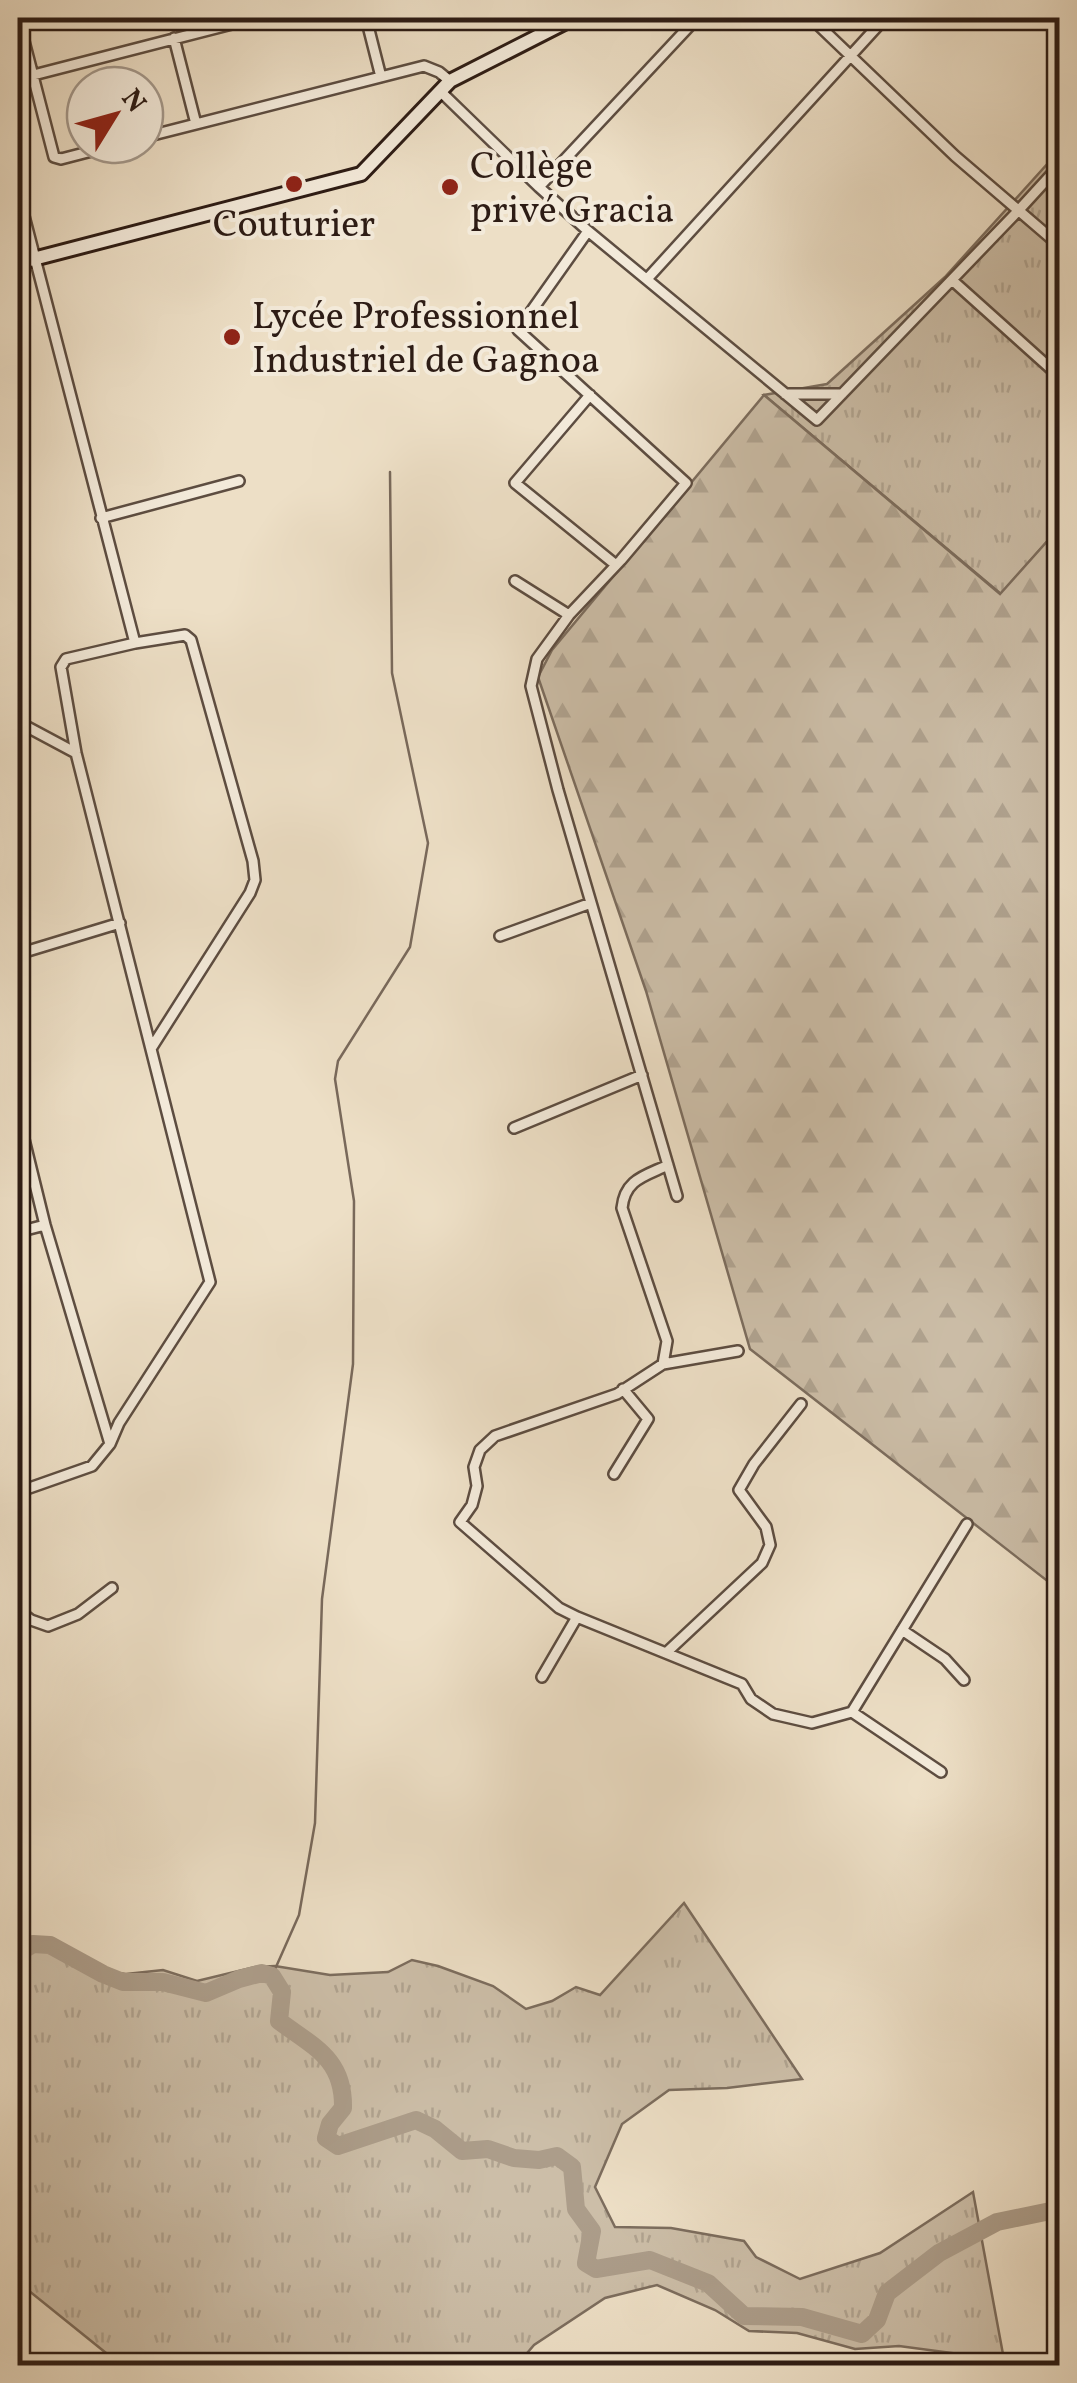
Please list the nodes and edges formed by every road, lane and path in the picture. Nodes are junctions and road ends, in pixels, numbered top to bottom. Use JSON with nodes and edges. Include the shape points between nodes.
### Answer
{"nodes":[{"id":1,"x":18,"y":18,"type":"edge"},
{"id":2,"x":255,"y":18,"type":"edge"},
{"id":3,"x":366,"y":18,"type":"edge"},
{"id":4,"x":574,"y":18,"type":"edge"},
{"id":5,"x":697,"y":18,"type":"edge"},
{"id":6,"x":810,"y":18,"type":"edge"},
{"id":7,"x":885,"y":18,"type":"edge"},
{"id":8,"x":174,"y":38,"type":"junction"},
{"id":9,"x":850,"y":56,"type":"junction"},
{"id":10,"x":33,"y":75,"type":"junction"},
{"id":11,"x":382,"y":77,"type":"junction"},
{"id":12,"x":18,"y":79,"type":"edge"},
{"id":13,"x":445,"y":86,"type":"junction"},
{"id":14,"x":196,"y":124,"type":"junction"},
{"id":15,"x":165,"y":132,"type":"edge"},
{"id":16,"x":65,"y":158,"type":"edge"},
{"id":17,"x":1060,"y":165,"type":"edge"},
{"id":18,"x":538,"y":186,"type":"junction"},
{"id":19,"x":18,"y":193,"type":"edge"},
{"id":20,"x":1018,"y":211,"type":"junction"},
{"id":21,"x":588,"y":231,"type":"junction"},
{"id":22,"x":1060,"y":246,"type":"edge"},
{"id":23,"x":34,"y":258,"type":"junction"},
{"id":24,"x":18,"y":262,"type":"edge"},
{"id":25,"x":647,"y":279,"type":"junction"},
{"id":26,"x":952,"y":280,"type":"junction"},
{"id":27,"x":1060,"y":357,"type":"edge"},
{"id":28,"x":1050,"y":368,"type":"junction"},
{"id":29,"x":1060,"y":377,"type":"edge"},
{"id":30,"x":785,"y":394,"type":"junction"},
{"id":31,"x":842,"y":394,"type":"junction"},
{"id":32,"x":590,"y":395,"type":"junction"},
{"id":33,"x":239,"y":481,"type":"dead end"},
{"id":34,"x":101,"y":518,"type":"junction"},
{"id":35,"x":616,"y":565,"type":"junction"},
{"id":36,"x":515,"y":581,"type":"dead end"},
{"id":37,"x":568,"y":615,"type":"junction"},
{"id":38,"x":135,"y":643,"type":"junction"},
{"id":39,"x":18,"y":722,"type":"edge"},
{"id":40,"x":76,"y":753,"type":"junction"},
{"id":41,"x":591,"y":903,"type":"junction"},
{"id":42,"x":120,"y":923,"type":"junction"},
{"id":43,"x":500,"y":936,"type":"dead end"},
{"id":44,"x":18,"y":954,"type":"edge"},
{"id":45,"x":152,"y":1047,"type":"junction"},
{"id":46,"x":642,"y":1074,"type":"junction"},
{"id":47,"x":18,"y":1115,"type":"edge"},
{"id":48,"x":514,"y":1128,"type":"dead end"},
{"id":49,"x":668,"y":1165,"type":"junction"},
{"id":50,"x":678,"y":1196,"type":"dead end"},
{"id":51,"x":45,"y":1225,"type":"junction"},
{"id":52,"x":18,"y":1232,"type":"edge"},
{"id":53,"x":738,"y":1350,"type":"dead end"},
{"id":54,"x":663,"y":1364,"type":"junction"},
{"id":55,"x":624,"y":1389,"type":"junction"},
{"id":56,"x":800,"y":1404,"type":"dead end"},
{"id":57,"x":110,"y":1444,"type":"junction"},
{"id":58,"x":614,"y":1474,"type":"dead end"},
{"id":59,"x":18,"y":1492,"type":"edge"},
{"id":60,"x":967,"y":1524,"type":"dead end"},
{"id":61,"x":112,"y":1588,"type":"dead end"},
{"id":62,"x":18,"y":1610,"type":"edge"},
{"id":63,"x":577,"y":1617,"type":"junction"},
{"id":64,"x":902,"y":1630,"type":"junction"},
{"id":65,"x":666,"y":1653,"type":"junction"},
{"id":66,"x":542,"y":1677,"type":"dead end"},
{"id":67,"x":964,"y":1680,"type":"dead end"},
{"id":68,"x":852,"y":1712,"type":"junction"},
{"id":69,"x":940,"y":1772,"type":"dead end"}],
"edges":[{"from":1,"to":10,"type":"street"},
{"from":2,"to":8,"type":"street"},
{"from":3,"to":11,"type":"street"},
{"from":4,"to":13,"type":"street"},
{"from":5,"to":18,"type":"street"},
{"from":6,"to":9,"type":"street"},
{"from":7,"to":9,"type":"street"},
{"from":8,"to":10,"type":"street"},
{"from":8,"to":14,"type":"street"},
{"from":9,"to":20,"type":"street"},
{"from":9,"to":25,"type":"street"},
{"from":10,"to":12,"type":"street"},
{"from":10,"to":16,"type":"street","via":[[54,157]]},
{"from":11,"to":13,"type":"street","via":[[424,66],[439,72]]},
{"from":11,"to":14,"type":"street"},
{"from":13,"to":18,"type":"street"},
{"from":13,"to":23,"type":"street","via":[[361,174]]},
{"from":14,"to":15,"type":"street"},
{"from":17,"to":20,"type":"street"},
{"from":18,"to":21,"type":"street"},
{"from":19,"to":23,"type":"street"},
{"from":20,"to":22,"type":"street"},
{"from":20,"to":26,"type":"street"},
{"from":21,"to":25,"type":"street"},
{"from":21,"to":32,"type":"street","via":[[518,330]]},
{"from":23,"to":24,"type":"street"},
{"from":23,"to":34,"type":"street"},
{"from":25,"to":30,"type":"street"},
{"from":26,"to":28,"type":"street"},
{"from":26,"to":31,"type":"street"},
{"from":27,"to":28,"type":"street"},
{"from":28,"to":29,"type":"street"},
{"from":30,"to":31,"type":"street"},
{"from":30,"to":31,"type":"street","via":[[817,420]]},
{"from":32,"to":35,"type":"street","via":[[686,483]]},
{"from":32,"to":35,"type":"street","via":[[515,483]]},
{"from":33,"to":34,"type":"street"},
{"from":34,"to":38,"type":"street"},
{"from":35,"to":37,"type":"street"},
{"from":36,"to":37,"type":"street"},
{"from":37,"to":41,"type":"street","via":[[536,659],[531,686]]},
{"from":38,"to":40,"type":"street","via":[[62,662]]},
{"from":38,"to":45,"type":"street","via":[[184,635],[191,640],[255,880]]},
{"from":39,"to":40,"type":"street"},
{"from":40,"to":42,"type":"street"},
{"from":41,"to":43,"type":"street"},
{"from":41,"to":46,"type":"street"},
{"from":42,"to":44,"type":"street"},
{"from":42,"to":45,"type":"street"},
{"from":45,"to":57,"type":"street","via":[[210,1282]]},
{"from":46,"to":48,"type":"street"},
{"from":46,"to":49,"type":"street"},
{"from":47,"to":51,"type":"street"},
{"from":49,"to":50,"type":"street"},
{"from":49,"to":54,"type":"street","via":[[632,1182],[622,1208],[667,1341]]},
{"from":51,"to":52,"type":"street"},
{"from":51,"to":57,"type":"street"},
{"from":53,"to":54,"type":"street"},
{"from":54,"to":55,"type":"street"},
{"from":55,"to":58,"type":"street","via":[[648,1419]]},
{"from":55,"to":63,"type":"street","via":[[495,1436],[480,1450],[472,1505],[460,1522]]},
{"from":56,"to":65,"type":"street","via":[[739,1490],[766,1526],[770,1545],[762,1563]]},
{"from":57,"to":59,"type":"street","via":[[92,1466]]},
{"from":60,"to":64,"type":"street"},
{"from":61,"to":62,"type":"street","via":[[48,1626]]},
{"from":63,"to":65,"type":"street"},
{"from":63,"to":66,"type":"street"},
{"from":64,"to":67,"type":"street"},
{"from":64,"to":68,"type":"street"},
{"from":65,"to":68,"type":"street","via":[[742,1684],[773,1714],[812,1724]]},
{"from":68,"to":69,"type":"street"}]}
